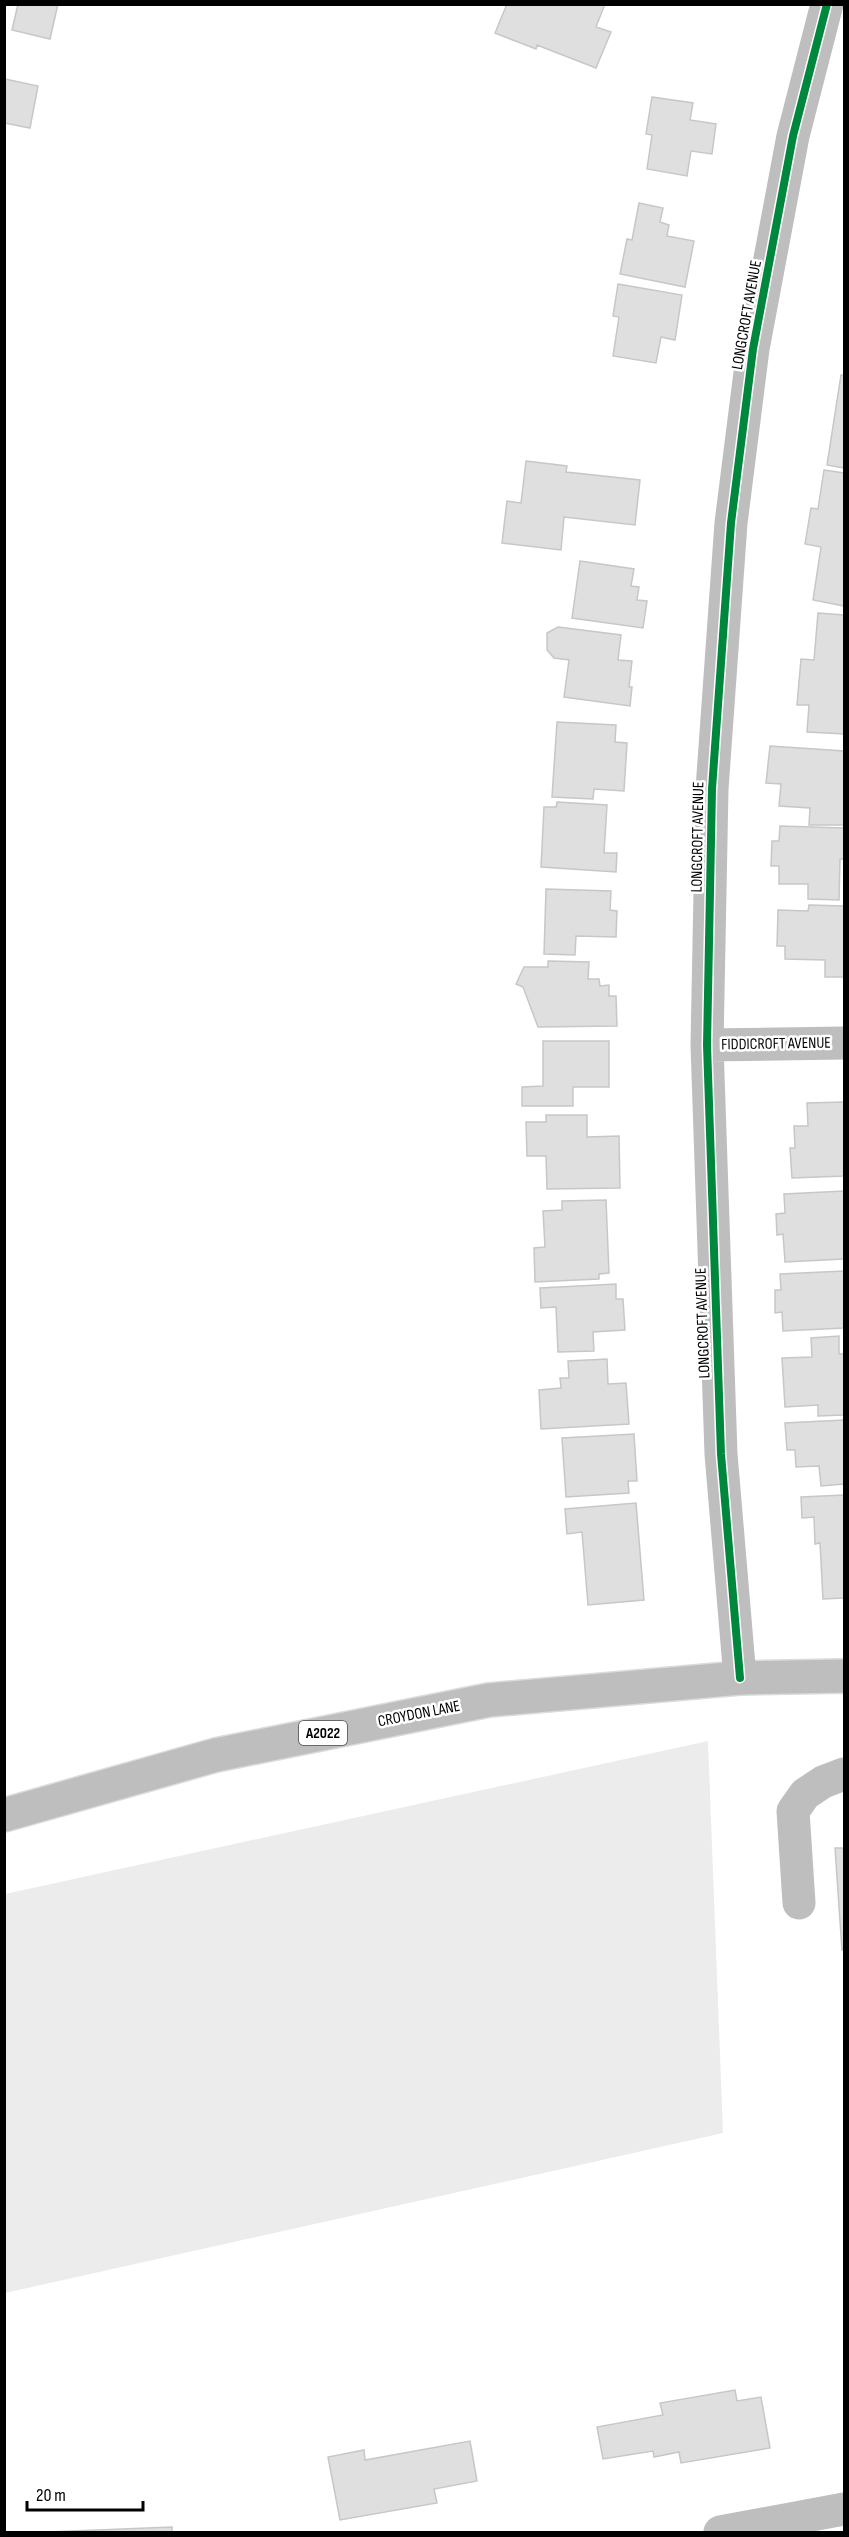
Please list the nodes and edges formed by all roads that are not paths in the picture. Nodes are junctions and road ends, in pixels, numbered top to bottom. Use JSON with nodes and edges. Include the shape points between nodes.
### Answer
{"nodes":[{"id":1,"x":827,"y":4,"type":"edge"},
{"id":2,"x":844,"y":1043,"type":"edge"},
{"id":3,"x":707,"y":1045,"type":"junction"},
{"id":4,"x":844,"y":1676,"type":"edge"},
{"id":5,"x":740,"y":1678,"type":"junction"},
{"id":6,"x":844,"y":1774,"type":"edge"},
{"id":7,"x":4,"y":1815,"type":"edge"},
{"id":8,"x":799,"y":1903,"type":"dead end"},
{"id":9,"x":844,"y":2509,"type":"edge"},
{"id":10,"x":720,"y":2532,"type":"edge"}],
"edges":[{"from":1,"to":3,"type":"street","name":"LONGCROFT AVENUE","via":[[793,136],[753,349],[731,523],[712,789]]},
{"from":2,"to":3,"type":"street","name":"FIDDICROFT AVENUE"},
{"from":3,"to":5,"type":"street","name":"LONGCROFT AVENUE","via":[[721,1454]]},
{"from":4,"to":5,"type":"street","name":"CROYDON LANE","number":"A2022"},
{"from":5,"to":7,"type":"street","name":"CROYDON LANE","number":"A2022","via":[[489,1700],[216,1755]]},
{"from":6,"to":8,"type":"street","via":[[805,1794],[793,1811]]},
{"from":9,"to":10,"type":"street"}]}
